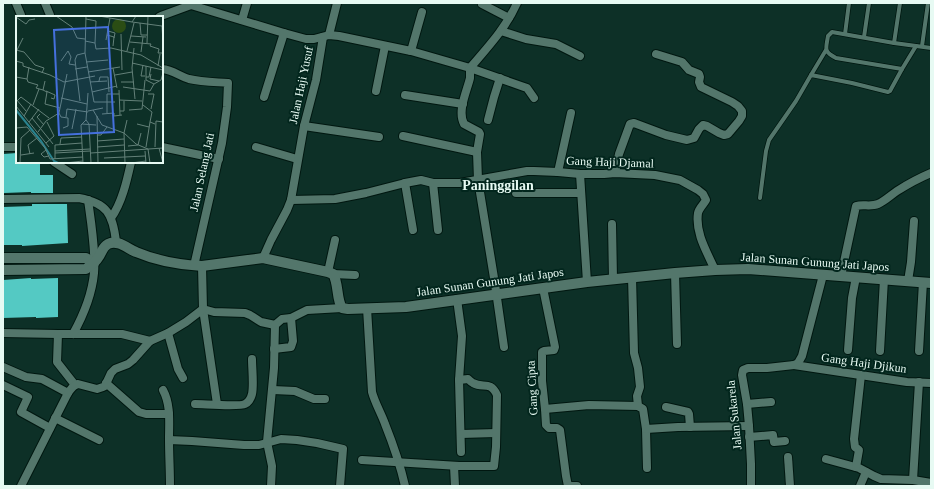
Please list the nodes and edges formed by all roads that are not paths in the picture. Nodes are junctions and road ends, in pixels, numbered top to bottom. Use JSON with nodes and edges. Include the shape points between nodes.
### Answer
{"nodes":[{"id":1,"x":16,"y":3,"type":"edge"},
{"id":2,"x":45,"y":3,"type":"edge"},
{"id":3,"x":247,"y":3,"type":"edge"},
{"id":4,"x":337,"y":3,"type":"edge"},
{"id":5,"x":517,"y":3,"type":"edge"},
{"id":6,"x":849,"y":3,"type":"edge"},
{"id":7,"x":869,"y":3,"type":"edge"},
{"id":8,"x":900,"y":3,"type":"edge"},
{"id":9,"x":928,"y":3,"type":"edge"},
{"id":10,"x":190,"y":4,"type":"edge"},
{"id":11,"x":482,"y":4,"type":"dead end"},
{"id":12,"x":422,"y":12,"type":"dead end"},
{"id":13,"x":50,"y":14,"type":"dead end"},
{"id":14,"x":21,"y":15,"type":"dead end"},
{"id":15,"x":161,"y":16,"type":"edge"},
{"id":16,"x":509,"y":18,"type":"junction"},
{"id":17,"x":242,"y":20,"type":"junction"},
{"id":18,"x":501,"y":31,"type":"junction"},
{"id":19,"x":284,"y":34,"type":"junction"},
{"id":20,"x":845,"y":34,"type":"junction"},
{"id":21,"x":326,"y":36,"type":"junction"},
{"id":22,"x":864,"y":37,"type":"junction"},
{"id":23,"x":894,"y":43,"type":"junction"},
{"id":24,"x":385,"y":46,"type":"junction"},
{"id":25,"x":916,"y":46,"type":"junction"},
{"id":26,"x":922,"y":46,"type":"junction"},
{"id":27,"x":931,"y":48,"type":"edge"},
{"id":28,"x":826,"y":50,"type":"junction"},
{"id":29,"x":411,"y":52,"type":"junction"},
{"id":30,"x":656,"y":54,"type":"dead end"},
{"id":31,"x":580,"y":56,"type":"dead end"},
{"id":32,"x":470,"y":68,"type":"junction"},
{"id":33,"x":163,"y":69,"type":"edge"},
{"id":34,"x":902,"y":69,"type":"junction"},
{"id":35,"x":811,"y":75,"type":"junction"},
{"id":36,"x":500,"y":78,"type":"junction"},
{"id":37,"x":376,"y":91,"type":"dead end"},
{"id":38,"x":405,"y":95,"type":"dead end"},
{"id":39,"x":264,"y":97,"type":"dead end"},
{"id":40,"x":534,"y":98,"type":"dead end"},
{"id":41,"x":463,"y":104,"type":"junction"},
{"id":42,"x":571,"y":113,"type":"dead end"},
{"id":43,"x":488,"y":120,"type":"dead end"},
{"id":44,"x":304,"y":126,"type":"junction"},
{"id":45,"x":403,"y":136,"type":"dead end"},
{"id":46,"x":379,"y":137,"type":"dead end"},
{"id":47,"x":3,"y":147,"type":"edge"},
{"id":48,"x":16,"y":147,"type":"edge"},
{"id":49,"x":256,"y":147,"type":"dead end"},
{"id":50,"x":163,"y":148,"type":"edge"},
{"id":51,"x":477,"y":152,"type":"junction"},
{"id":52,"x":219,"y":159,"type":"junction"},
{"id":53,"x":297,"y":159,"type":"junction"},
{"id":54,"x":56,"y":163,"type":"edge"},
{"id":55,"x":131,"y":163,"type":"edge"},
{"id":56,"x":558,"y":172,"type":"junction"},
{"id":57,"x":615,"y":173,"type":"junction"},
{"id":58,"x":931,"y":173,"type":"edge"},
{"id":59,"x":72,"y":174,"type":"dead end"},
{"id":60,"x":580,"y":174,"type":"junction"},
{"id":61,"x":478,"y":180,"type":"junction"},
{"id":62,"x":405,"y":183,"type":"junction"},
{"id":63,"x":433,"y":183,"type":"junction"},
{"id":64,"x":516,"y":193,"type":"dead end"},
{"id":65,"x":581,"y":193,"type":"junction"},
{"id":66,"x":760,"y":198,"type":"dead end"},
{"id":67,"x":3,"y":200,"type":"edge"},
{"id":68,"x":88,"y":200,"type":"junction"},
{"id":69,"x":291,"y":200,"type":"junction"},
{"id":70,"x":111,"y":218,"type":"junction"},
{"id":71,"x":914,"y":221,"type":"dead end"},
{"id":72,"x":612,"y":224,"type":"dead end"},
{"id":73,"x":413,"y":230,"type":"dead end"},
{"id":74,"x":438,"y":230,"type":"dead end"},
{"id":75,"x":335,"y":240,"type":"dead end"},
{"id":76,"x":116,"y":242,"type":"junction"},
{"id":77,"x":3,"y":258,"type":"edge"},
{"id":78,"x":49,"y":258,"type":"junction"},
{"id":79,"x":263,"y":258,"type":"junction"},
{"id":80,"x":94,"y":263,"type":"junction"},
{"id":81,"x":198,"y":266,"type":"junction"},
{"id":82,"x":49,"y":269,"type":"junction"},
{"id":83,"x":3,"y":270,"type":"edge"},
{"id":84,"x":715,"y":270,"type":"junction"},
{"id":85,"x":330,"y":273,"type":"junction"},
{"id":86,"x":675,"y":273,"type":"junction"},
{"id":87,"x":823,"y":275,"type":"junction"},
{"id":88,"x":355,"y":276,"type":"dead end"},
{"id":89,"x":841,"y":276,"type":"junction"},
{"id":90,"x":632,"y":277,"type":"junction"},
{"id":91,"x":856,"y":277,"type":"junction"},
{"id":92,"x":613,"y":279,"type":"junction"},
{"id":93,"x":884,"y":279,"type":"junction"},
{"id":94,"x":908,"y":281,"type":"junction"},
{"id":95,"x":587,"y":282,"type":"junction"},
{"id":96,"x":927,"y":283,"type":"edge"},
{"id":97,"x":543,"y":288,"type":"junction"},
{"id":98,"x":496,"y":295,"type":"junction"},
{"id":99,"x":457,"y":299,"type":"junction"},
{"id":100,"x":342,"y":308,"type":"junction"},
{"id":101,"x":367,"y":308,"type":"junction"},
{"id":102,"x":203,"y":309,"type":"junction"},
{"id":103,"x":291,"y":318,"type":"junction"},
{"id":104,"x":275,"y":325,"type":"junction"},
{"id":105,"x":3,"y":333,"type":"edge"},
{"id":106,"x":168,"y":333,"type":"junction"},
{"id":107,"x":58,"y":334,"type":"junction"},
{"id":108,"x":73,"y":334,"type":"junction"},
{"id":109,"x":150,"y":342,"type":"junction"},
{"id":110,"x":677,"y":344,"type":"dead end"},
{"id":111,"x":504,"y":347,"type":"dead end"},
{"id":112,"x":274,"y":349,"type":"junction"},
{"id":113,"x":848,"y":350,"type":"dead end"},
{"id":114,"x":880,"y":351,"type":"dead end"},
{"id":115,"x":919,"y":351,"type":"dead end"},
{"id":116,"x":252,"y":359,"type":"dead end"},
{"id":117,"x":794,"y":365,"type":"junction"},
{"id":118,"x":3,"y":367,"type":"edge"},
{"id":119,"x":862,"y":375,"type":"junction"},
{"id":120,"x":183,"y":378,"type":"dead end"},
{"id":121,"x":459,"y":380,"type":"junction"},
{"id":122,"x":920,"y":382,"type":"junction"},
{"id":123,"x":106,"y":383,"type":"junction"},
{"id":124,"x":931,"y":383,"type":"edge"},
{"id":125,"x":75,"y":384,"type":"junction"},
{"id":126,"x":3,"y":385,"type":"edge"},
{"id":127,"x":163,"y":390,"type":"dead end"},
{"id":128,"x":273,"y":390,"type":"junction"},
{"id":129,"x":68,"y":393,"type":"junction"},
{"id":130,"x":325,"y":399,"type":"dead end"},
{"id":131,"x":771,"y":402,"type":"dead end"},
{"id":132,"x":195,"y":404,"type":"dead end"},
{"id":133,"x":217,"y":404,"type":"junction"},
{"id":134,"x":747,"y":404,"type":"junction"},
{"id":135,"x":638,"y":406,"type":"junction"},
{"id":136,"x":666,"y":407,"type":"dead end"},
{"id":137,"x":545,"y":409,"type":"junction"},
{"id":138,"x":169,"y":414,"type":"junction"},
{"id":139,"x":55,"y":418,"type":"junction"},
{"id":140,"x":749,"y":426,"type":"junction"},
{"id":141,"x":690,"y":427,"type":"junction"},
{"id":142,"x":50,"y":428,"type":"junction"},
{"id":143,"x":646,"y":429,"type":"junction"},
{"id":144,"x":496,"y":433,"type":"junction"},
{"id":145,"x":460,"y":434,"type":"junction"},
{"id":146,"x":749,"y":437,"type":"junction"},
{"id":147,"x":99,"y":440,"type":"dead end"},
{"id":148,"x":168,"y":440,"type":"junction"},
{"id":149,"x":785,"y":441,"type":"dead end"},
{"id":150,"x":267,"y":442,"type":"junction"},
{"id":151,"x":461,"y":452,"type":"dead end"},
{"id":152,"x":788,"y":457,"type":"dead end"},
{"id":153,"x":826,"y":459,"type":"dead end"},
{"id":154,"x":362,"y":460,"type":"dead end"},
{"id":155,"x":400,"y":463,"type":"junction"},
{"id":156,"x":454,"y":466,"type":"junction"},
{"id":157,"x":856,"y":467,"type":"junction"},
{"id":158,"x":647,"y":468,"type":"dead end"},
{"id":159,"x":866,"y":472,"type":"junction"},
{"id":160,"x":913,"y":480,"type":"junction"},
{"id":161,"x":897,"y":483,"type":"edge"},
{"id":162,"x":931,"y":483,"type":"edge"},
{"id":163,"x":21,"y":486,"type":"edge"},
{"id":164,"x":170,"y":486,"type":"edge"},
{"id":165,"x":272,"y":486,"type":"edge"},
{"id":166,"x":340,"y":486,"type":"edge"},
{"id":167,"x":405,"y":486,"type":"edge"},
{"id":168,"x":455,"y":486,"type":"edge"},
{"id":169,"x":568,"y":486,"type":"edge"},
{"id":170,"x":577,"y":486,"type":"edge"},
{"id":171,"x":751,"y":486,"type":"edge"},
{"id":172,"x":790,"y":486,"type":"edge"},
{"id":173,"x":860,"y":486,"type":"edge"}],
"edges":[{"from":1,"to":14,"type":"street"},
{"from":2,"to":13,"type":"street"},
{"from":3,"to":17,"type":"street"},
{"from":4,"to":21,"type":"street"},
{"from":5,"to":16,"type":"street"},
{"from":6,"to":20,"type":"lane"},
{"from":7,"to":22,"type":"lane"},
{"from":8,"to":23,"type":"lane"},
{"from":9,"to":26,"type":"lane"},
{"from":10,"to":15,"type":"street"},
{"from":10,"to":17,"type":"street"},
{"from":11,"to":16,"type":"street"},
{"from":12,"to":29,"type":"street"},
{"from":16,"to":18,"type":"street"},
{"from":17,"to":19,"type":"street"},
{"from":18,"to":31,"type":"street","via":[[556,44]]},
{"from":18,"to":32,"type":"street"},
{"from":19,"to":21,"type":"street","via":[[306,39]]},
{"from":19,"to":39,"type":"street"},
{"from":20,"to":22,"type":"lane"},
{"from":20,"to":28,"type":"lane","via":[[832,32],[828,36]]},
{"from":21,"to":24,"type":"street","name":"Jalan Haji Yusuf","via":[[339,36]]},
{"from":21,"to":44,"type":"street","name":"Jalan Haji Yusuf"},
{"from":22,"to":23,"type":"lane"},
{"from":23,"to":25,"type":"lane"},
{"from":24,"to":29,"type":"street","name":"Jalan Haji Yusuf"},
{"from":24,"to":37,"type":"street"},
{"from":25,"to":26,"type":"lane"},
{"from":25,"to":34,"type":"lane"},
{"from":26,"to":27,"type":"lane"},
{"from":28,"to":34,"type":"lane","via":[[836,58]]},
{"from":28,"to":35,"type":"lane"},
{"from":29,"to":32,"type":"street","name":"Jalan Haji Yusuf"},
{"from":30,"to":57,"type":"street","via":[[682,62],[699,74],[702,87],[738,106],[742,116],[728,134],[724,135],[703,125],[694,138],[687,140],[634,123],[630,124]]},
{"from":32,"to":36,"type":"street","name":"Jalan Haji Yusuf"},
{"from":32,"to":41,"type":"street"},
{"from":33,"to":52,"type":"street","name":"Jalan Selang Jati","via":[[198,81],[228,83]]},
{"from":34,"to":35,"type":"lane","via":[[888,92]]},
{"from":35,"to":66,"type":"lane","via":[[769,140]]},
{"from":36,"to":40,"type":"street","name":"Jalan Haji Yusuf","via":[[527,88]]},
{"from":36,"to":43,"type":"street"},
{"from":38,"to":41,"type":"street"},
{"from":41,"to":51,"type":"street","via":[[462,121],[480,134]]},
{"from":42,"to":56,"type":"street"},
{"from":44,"to":46,"type":"street"},
{"from":44,"to":53,"type":"street","name":"Jalan Haji Yusuf"},
{"from":45,"to":51,"type":"street"},
{"from":47,"to":48,"type":"street"},
{"from":49,"to":53,"type":"street"},
{"from":50,"to":52,"type":"street"},
{"from":51,"to":61,"type":"street"},
{"from":52,"to":81,"type":"street","name":"Jalan Selang Jati","via":[[195,258]]},
{"from":53,"to":69,"type":"street","name":"Jalan Haji Yusuf"},
{"from":54,"to":59,"type":"street"},
{"from":55,"to":70,"type":"street","via":[[116,211]]},
{"from":56,"to":60,"type":"street","name":"Gang Haji Djamal"},
{"from":56,"to":61,"type":"street","name":"Gang Haji Djamal","via":[[527,171]]},
{"from":57,"to":60,"type":"street","name":"Gang Haji Djamal"},
{"from":57,"to":84,"type":"street","name":"Gang Haji Djamal","via":[[669,177],[698,190],[706,200],[698,213],[701,239]]},
{"from":58,"to":89,"type":"street","via":[[878,204],[856,206]]},
{"from":60,"to":65,"type":"street"},
{"from":61,"to":63,"type":"street","name":"Gang Haji Djamal"},
{"from":61,"to":98,"type":"street"},
{"from":62,"to":63,"type":"street","name":"Gang Haji Djamal","via":[[421,180]]},
{"from":62,"to":69,"type":"street","name":"Gang Haji Djamal","via":[[335,199]]},
{"from":62,"to":73,"type":"street"},
{"from":63,"to":74,"type":"street"},
{"from":64,"to":65,"type":"street"},
{"from":65,"to":95,"type":"street"},
{"from":67,"to":68,"type":"street"},
{"from":68,"to":70,"type":"street","via":[[100,204]]},
{"from":68,"to":80,"type":"street"},
{"from":69,"to":79,"type":"street","name":"Jalan Haji Yusuf"},
{"from":70,"to":76,"type":"street"},
{"from":71,"to":94,"type":"street"},
{"from":72,"to":92,"type":"street"},
{"from":75,"to":85,"type":"street"},
{"from":76,"to":80,"type":"street","via":[[105,246]]},
{"from":76,"to":81,"type":"street","via":[[142,255]]},
{"from":77,"to":78,"type":"street"},
{"from":78,"to":80,"type":"street","via":[[86,258]]},
{"from":78,"to":82,"type":"street"},
{"from":79,"to":81,"type":"street"},
{"from":79,"to":85,"type":"street"},
{"from":80,"to":82,"type":"street","via":[[86,268]]},
{"from":80,"to":108,"type":"street","via":[[92,285]]},
{"from":81,"to":102,"type":"street","name":"Jalan Selang Jati"},
{"from":82,"to":83,"type":"street"},
{"from":84,"to":86,"type":"street","name":"Jalan Sunan Gunung Jati Japos"},
{"from":84,"to":87,"type":"street","name":"Jalan Sunan Gunung Jati Japos","via":[[748,269]]},
{"from":85,"to":88,"type":"street"},
{"from":85,"to":100,"type":"street","via":[[336,282]]},
{"from":86,"to":90,"type":"street","name":"Jalan Sunan Gunung Jati Japos"},
{"from":86,"to":110,"type":"street"},
{"from":87,"to":89,"type":"street","name":"Jalan Sunan Gunung Jati Japos"},
{"from":87,"to":117,"type":"street","via":[[802,356]]},
{"from":89,"to":91,"type":"street","name":"Jalan Sunan Gunung Jati Japos"},
{"from":90,"to":92,"type":"street","name":"Jalan Sunan Gunung Jati Japos"},
{"from":90,"to":135,"type":"street","via":[[634,353],[640,387],[637,396]]},
{"from":91,"to":93,"type":"street","name":"Jalan Sunan Gunung Jati Japos"},
{"from":91,"to":113,"type":"street"},
{"from":92,"to":95,"type":"street","name":"Jalan Sunan Gunung Jati Japos"},
{"from":93,"to":94,"type":"street","name":"Jalan Sunan Gunung Jati Japos"},
{"from":93,"to":114,"type":"street"},
{"from":94,"to":96,"type":"street","name":"Jalan Sunan Gunung Jati Japos"},
{"from":95,"to":97,"type":"street","name":"Jalan Sunan Gunung Jati Japos"},
{"from":96,"to":115,"type":"street"},
{"from":97,"to":98,"type":"street","name":"Jalan Sunan Gunung Jati Japos"},
{"from":97,"to":137,"type":"street","name":"Gang Cipta","via":[[555,347],[554,350],[542,352]]},
{"from":98,"to":99,"type":"street","name":"Jalan Sunan Gunung Jati Japos"},
{"from":98,"to":111,"type":"street"},
{"from":99,"to":101,"type":"street","name":"Jalan Sunan Gunung Jati Japos","via":[[406,307]]},
{"from":99,"to":121,"type":"street","via":[[462,336]]},
{"from":100,"to":101,"type":"street","name":"Jalan Sunan Gunung Jati Japos"},
{"from":100,"to":103,"type":"street","via":[[307,310]]},
{"from":101,"to":155,"type":"street","via":[[372,392]]},
{"from":102,"to":104,"type":"street","via":[[245,313],[261,322]]},
{"from":102,"to":106,"type":"street"},
{"from":102,"to":133,"type":"street","name":"Jalan Selang Jati"},
{"from":103,"to":104,"type":"street","via":[[282,319]]},
{"from":103,"to":112,"type":"street","via":[[291,347]]},
{"from":104,"to":112,"type":"street"},
{"from":105,"to":107,"type":"street"},
{"from":106,"to":109,"type":"street"},
{"from":106,"to":120,"type":"street"},
{"from":107,"to":108,"type":"street"},
{"from":107,"to":125,"type":"street","via":[[57,362]]},
{"from":108,"to":109,"type":"street","via":[[122,334]]},
{"from":109,"to":123,"type":"street","via":[[128,364],[110,373]]},
{"from":112,"to":128,"type":"street"},
{"from":116,"to":133,"type":"street","via":[[252,391],[249,400],[242,405]]},
{"from":117,"to":119,"type":"street","name":"Gang Haji Djikun"},
{"from":117,"to":134,"type":"street","name":"Jalan Sukarela","via":[[745,369],[742,377]]},
{"from":118,"to":129,"type":"street","via":[[26,377],[42,379]]},
{"from":119,"to":122,"type":"street","name":"Gang Haji Djikun"},
{"from":119,"to":157,"type":"street","via":[[854,439],[854,447],[859,450]]},
{"from":121,"to":144,"type":"street","via":[[468,379],[474,384],[494,389],[497,395]]},
{"from":121,"to":145,"type":"street"},
{"from":122,"to":124,"type":"street","name":"Gang Haji Djikun"},
{"from":122,"to":160,"type":"street"},
{"from":123,"to":125,"type":"street","via":[[97,389]]},
{"from":123,"to":138,"type":"street","via":[[139,412]]},
{"from":125,"to":129,"type":"street"},
{"from":126,"to":142,"type":"street","via":[[28,397],[21,412]]},
{"from":127,"to":138,"type":"street"},
{"from":128,"to":130,"type":"street","via":[[295,391],[314,399]]},
{"from":128,"to":150,"type":"street"},
{"from":129,"to":139,"type":"street"},
{"from":131,"to":134,"type":"street"},
{"from":132,"to":133,"type":"street"},
{"from":134,"to":140,"type":"street","name":"Jalan Sukarela"},
{"from":135,"to":137,"type":"street","via":[[589,405]]},
{"from":135,"to":143,"type":"street","via":[[643,409]]},
{"from":136,"to":141,"type":"street","via":[[688,412]]},
{"from":137,"to":169,"type":"street","name":"Gang Cipta","via":[[547,427],[560,430]]},
{"from":138,"to":148,"type":"street"},
{"from":139,"to":142,"type":"street"},
{"from":139,"to":147,"type":"street"},
{"from":140,"to":141,"type":"street"},
{"from":140,"to":146,"type":"street","name":"Jalan Sukarela"},
{"from":141,"to":143,"type":"street"},
{"from":142,"to":163,"type":"street"},
{"from":143,"to":158,"type":"street"},
{"from":144,"to":145,"type":"street"},
{"from":144,"to":156,"type":"street","via":[[494,466]]},
{"from":145,"to":151,"type":"street"},
{"from":146,"to":149,"type":"street","via":[[772,435],[774,442]]},
{"from":146,"to":171,"type":"street","name":"Jalan Sukarela"},
{"from":148,"to":150,"type":"street","via":[[244,445]]},
{"from":148,"to":164,"type":"street"},
{"from":150,"to":165,"type":"street","via":[[272,466]]},
{"from":150,"to":166,"type":"street","via":[[281,439],[297,440],[343,449]]},
{"from":152,"to":172,"type":"street"},
{"from":153,"to":157,"type":"street"},
{"from":154,"to":155,"type":"street"},
{"from":155,"to":156,"type":"street"},
{"from":155,"to":167,"type":"street"},
{"from":156,"to":168,"type":"street"},
{"from":157,"to":159,"type":"street"},
{"from":159,"to":161,"type":"street"},
{"from":159,"to":173,"type":"street"},
{"from":160,"to":161,"type":"street"},
{"from":160,"to":162,"type":"street"},
{"from":169,"to":170,"type":"street"}]}
